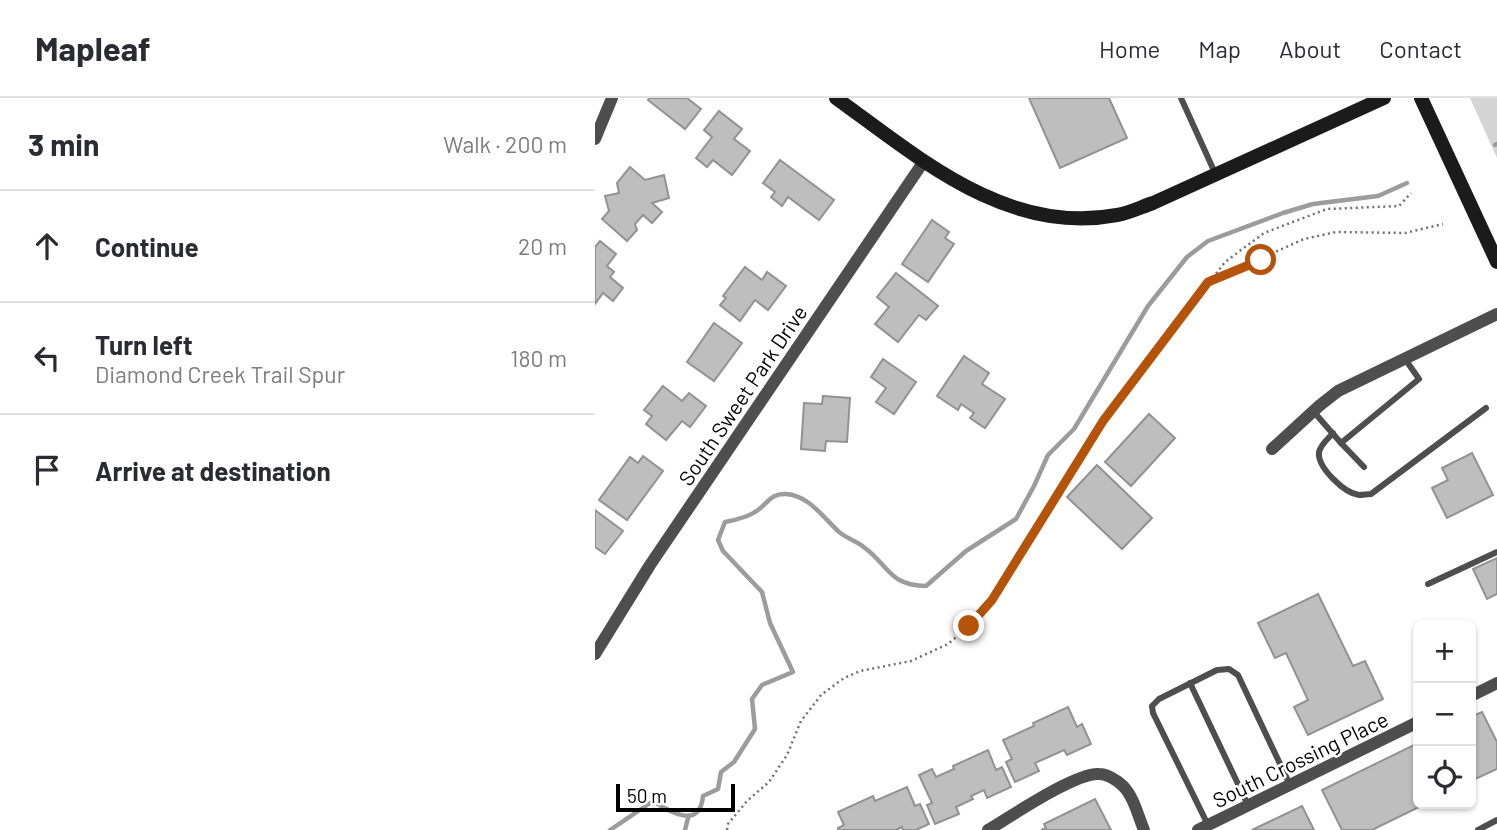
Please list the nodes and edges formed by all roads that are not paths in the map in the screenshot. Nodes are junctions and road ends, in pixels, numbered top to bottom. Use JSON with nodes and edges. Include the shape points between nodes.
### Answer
{"nodes":[{"id":1,"x":612,"y":98,"type":"edge"},
{"id":2,"x":835,"y":98,"type":"edge"},
{"id":3,"x":1181,"y":98,"type":"edge"},
{"id":4,"x":1384,"y":98,"type":"edge"},
{"id":5,"x":1421,"y":98,"type":"edge"},
{"id":6,"x":595,"y":139,"type":"edge"},
{"id":7,"x":924,"y":161,"type":"junction"},
{"id":8,"x":1216,"y":175,"type":"junction"},
{"id":9,"x":1497,"y":262,"type":"edge"},
{"id":10,"x":1497,"y":314,"type":"edge"},
{"id":11,"x":1404,"y":358,"type":"junction"},
{"id":12,"x":1486,"y":408,"type":"dead end"},
{"id":13,"x":1313,"y":411,"type":"junction"},
{"id":14,"x":1332,"y":433,"type":"junction"},
{"id":15,"x":1341,"y":443,"type":"junction"},
{"id":16,"x":1272,"y":449,"type":"dead end"},
{"id":17,"x":1364,"y":467,"type":"dead end"},
{"id":18,"x":1497,"y":552,"type":"edge"},
{"id":19,"x":1428,"y":584,"type":"dead end"},
{"id":20,"x":595,"y":654,"type":"edge"},
{"id":21,"x":1190,"y":683,"type":"junction"},
{"id":22,"x":1497,"y":683,"type":"edge"},
{"id":23,"x":1476,"y":694,"type":"edge"},
{"id":24,"x":1413,"y":724,"type":"edge"},
{"id":25,"x":1290,"y":785,"type":"junction"},
{"id":26,"x":1248,"y":805,"type":"junction"},
{"id":27,"x":1497,"y":820,"type":"edge"},
{"id":28,"x":1203,"y":828,"type":"edge"},
{"id":29,"x":988,"y":830,"type":"edge"},
{"id":30,"x":1144,"y":830,"type":"edge"},
{"id":31,"x":1478,"y":830,"type":"edge"}],
"edges":[{"from":1,"to":6,"type":"street"},
{"from":2,"to":7,"type":"street"},
{"from":3,"to":8,"type":"lane"},
{"from":4,"to":8,"type":"street"},
{"from":5,"to":9,"type":"street"},
{"from":7,"to":8,"type":"street","via":[[969,190],[1017,208],[1084,218],[1118,215],[1153,204]]},
{"from":7,"to":20,"type":"street","name":"South Sweet Park Drive","via":[[650,565]]},
{"from":10,"to":11,"type":"street"},
{"from":11,"to":13,"type":"street","via":[[1338,391]]},
{"from":11,"to":15,"type":"lane","via":[[1419,379]]},
{"from":12,"to":14,"type":"lane","via":[[1371,494],[1345,489],[1321,465],[1321,447]]},
{"from":13,"to":14,"type":"lane"},
{"from":13,"to":16,"type":"street"},
{"from":14,"to":15,"type":"lane"},
{"from":15,"to":17,"type":"lane"},
{"from":18,"to":19,"type":"lane"},
{"from":21,"to":25,"type":"lane","via":[[1217,670],[1229,669],[1238,676]]},
{"from":21,"to":26,"type":"lane"},
{"from":21,"to":28,"type":"lane","via":[[1152,706]]},
{"from":22,"to":23,"type":"street"},
{"from":24,"to":25,"type":"street","name":"South Crossing Place"},
{"from":25,"to":26,"type":"street","name":"South Crossing Place"},
{"from":26,"to":28,"type":"street","name":"South Crossing Place"},
{"from":27,"to":31,"type":"lane"},
{"from":29,"to":30,"type":"street","via":[[1075,780],[1097,773],[1122,785]]}]}
